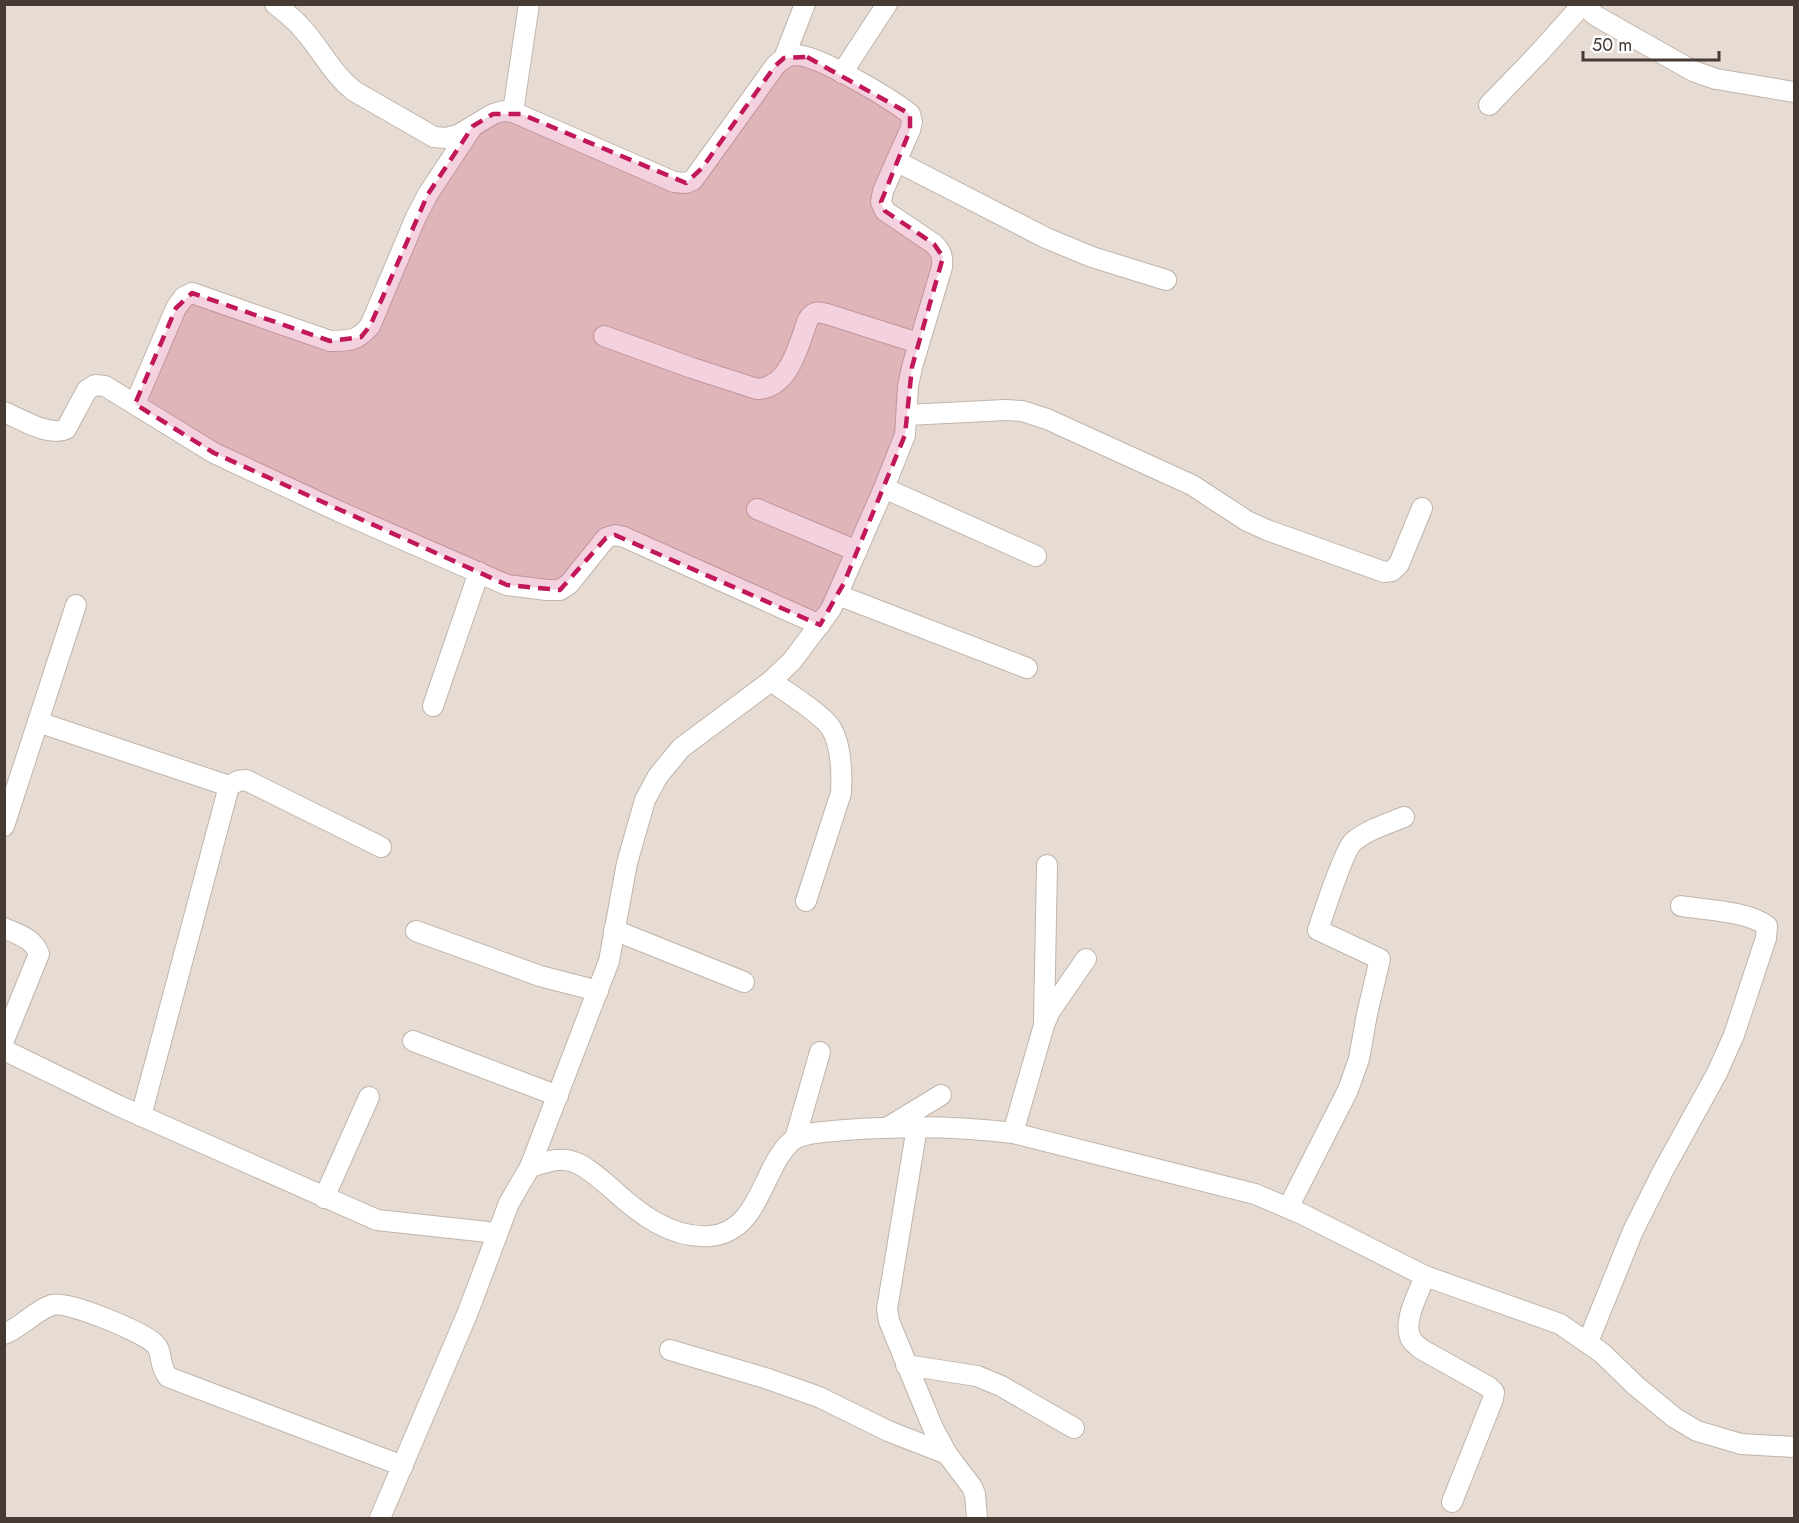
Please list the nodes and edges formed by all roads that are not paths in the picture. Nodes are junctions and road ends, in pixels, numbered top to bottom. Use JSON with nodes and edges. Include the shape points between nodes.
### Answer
{"nodes":[{"id":1,"x":275,"y":4,"type":"edge"},
{"id":2,"x":529,"y":4,"type":"edge"},
{"id":3,"x":805,"y":4,"type":"edge"},
{"id":4,"x":887,"y":4,"type":"edge"},
{"id":5,"x":1582,"y":5,"type":"edge"},
{"id":6,"x":784,"y":58,"type":"junction"},
{"id":7,"x":842,"y":73,"type":"junction"},
{"id":8,"x":1794,"y":92,"type":"edge"},
{"id":9,"x":1489,"y":105,"type":"dead end"},
{"id":10,"x":513,"y":112,"type":"junction"},
{"id":11,"x":473,"y":126,"type":"junction"},
{"id":12,"x":896,"y":161,"type":"junction"},
{"id":13,"x":1166,"y":280,"type":"dead end"},
{"id":14,"x":603,"y":336,"type":"dead end"},
{"id":15,"x":918,"y":343,"type":"junction"},
{"id":16,"x":135,"y":404,"type":"junction"},
{"id":17,"x":4,"y":412,"type":"edge"},
{"id":18,"x":907,"y":415,"type":"junction"},
{"id":19,"x":884,"y":488,"type":"junction"},
{"id":20,"x":1422,"y":508,"type":"dead end"},
{"id":21,"x":757,"y":509,"type":"dead end"},
{"id":22,"x":857,"y":551,"type":"junction"},
{"id":23,"x":1036,"y":556,"type":"dead end"},
{"id":24,"x":479,"y":572,"type":"junction"},
{"id":25,"x":838,"y":595,"type":"junction"},
{"id":26,"x":76,"y":605,"type":"dead end"},
{"id":27,"x":820,"y":625,"type":"junction"},
{"id":28,"x":1027,"y":668,"type":"dead end"},
{"id":29,"x":771,"y":681,"type":"junction"},
{"id":30,"x":433,"y":706,"type":"dead end"},
{"id":31,"x":38,"y":722,"type":"junction"},
{"id":32,"x":229,"y":786,"type":"junction"},
{"id":33,"x":1404,"y":817,"type":"dead end"},
{"id":34,"x":4,"y":826,"type":"edge"},
{"id":35,"x":381,"y":847,"type":"dead end"},
{"id":36,"x":1047,"y":866,"type":"dead end"},
{"id":37,"x":806,"y":901,"type":"dead end"},
{"id":38,"x":1681,"y":906,"type":"dead end"},
{"id":39,"x":4,"y":928,"type":"edge"},
{"id":40,"x":614,"y":930,"type":"junction"},
{"id":41,"x":416,"y":931,"type":"dead end"},
{"id":42,"x":1086,"y":959,"type":"dead end"},
{"id":43,"x":744,"y":982,"type":"dead end"},
{"id":44,"x":598,"y":991,"type":"junction"},
{"id":45,"x":1044,"y":1025,"type":"junction"},
{"id":46,"x":4,"y":1040,"type":"edge"},
{"id":47,"x":413,"y":1041,"type":"dead end"},
{"id":48,"x":4,"y":1050,"type":"edge"},
{"id":49,"x":820,"y":1052,"type":"dead end"},
{"id":50,"x":941,"y":1095,"type":"dead end"},
{"id":51,"x":369,"y":1096,"type":"dead end"},
{"id":52,"x":558,"y":1096,"type":"junction"},
{"id":53,"x":141,"y":1116,"type":"junction"},
{"id":54,"x":888,"y":1127,"type":"junction"},
{"id":55,"x":917,"y":1127,"type":"junction"},
{"id":56,"x":1013,"y":1133,"type":"junction"},
{"id":57,"x":795,"y":1139,"type":"junction"},
{"id":58,"x":530,"y":1167,"type":"junction"},
{"id":59,"x":324,"y":1197,"type":"junction"},
{"id":60,"x":1288,"y":1208,"type":"junction"},
{"id":61,"x":497,"y":1233,"type":"junction"},
{"id":62,"x":1425,"y":1276,"type":"junction"},
{"id":63,"x":4,"y":1334,"type":"edge"},
{"id":64,"x":1588,"y":1342,"type":"junction"},
{"id":65,"x":670,"y":1350,"type":"dead end"},
{"id":66,"x":906,"y":1365,"type":"junction"},
{"id":67,"x":1074,"y":1428,"type":"dead end"},
{"id":68,"x":1794,"y":1447,"type":"edge"},
{"id":69,"x":947,"y":1454,"type":"junction"},
{"id":70,"x":403,"y":1466,"type":"junction"},
{"id":71,"x":1452,"y":1502,"type":"dead end"},
{"id":72,"x":381,"y":1518,"type":"edge"},
{"id":73,"x":977,"y":1518,"type":"edge"}],
"edges":[{"from":1,"to":11,"type":"street","via":[[301,26],[332,71],[354,92],[434,137],[458,135]]},
{"from":2,"to":10,"type":"street"},
{"from":3,"to":6,"type":"street"},
{"from":4,"to":7,"type":"street"},
{"from":5,"to":8,"type":"street","via":[[1693,71],[1716,79]]},
{"from":5,"to":9,"type":"street"},
{"from":6,"to":7,"type":"street","via":[[807,57]]},
{"from":6,"to":10,"type":"street","via":[[693,180],[686,183],[674,182]]},
{"from":7,"to":12,"type":"street","via":[[910,114],[910,130]]},
{"from":10,"to":11,"type":"street","via":[[493,114]]},
{"from":11,"to":16,"type":"street","via":[[428,194],[370,326],[361,337],[330,341],[192,293],[176,308]]},
{"from":12,"to":13,"type":"street","via":[[1046,238]]},
{"from":12,"to":15,"type":"street","via":[[883,191],[885,211],[934,244],[943,257]]},
{"from":14,"to":15,"type":"street","via":[[757,389],[778,384],[794,359],[807,322],[817,313]]},
{"from":15,"to":18,"type":"street","via":[[908,386]]},
{"from":16,"to":17,"type":"street","via":[[105,386],[95,385],[87,390],[66,429],[60,432]]},
{"from":16,"to":24,"type":"street","via":[[214,453]]},
{"from":18,"to":19,"type":"street","via":[[905,435]]},
{"from":18,"to":20,"type":"street","via":[[1005,410],[1047,419],[1192,485],[1267,531],[1384,572],[1399,564]]},
{"from":19,"to":22,"type":"street"},
{"from":19,"to":23,"type":"street"},
{"from":21,"to":22,"type":"street"},
{"from":22,"to":25,"type":"street"},
{"from":24,"to":27,"type":"street","via":[[507,585],[560,590],[606,538],[624,537]]},
{"from":24,"to":30,"type":"street"},
{"from":25,"to":27,"type":"street"},
{"from":25,"to":28,"type":"street"},
{"from":26,"to":31,"type":"street"},
{"from":27,"to":29,"type":"street"},
{"from":29,"to":37,"type":"street","via":[[822,718],[837,743],[842,776],[836,812]]},
{"from":29,"to":40,"type":"street","via":[[681,748],[658,776],[645,800],[627,863]]},
{"from":31,"to":32,"type":"street"},
{"from":31,"to":34,"type":"street"},
{"from":32,"to":35,"type":"street","via":[[246,780]]},
{"from":32,"to":53,"type":"street"},
{"from":33,"to":60,"type":"street","via":[[1351,843],[1318,930],[1380,959],[1359,1059],[1348,1090]]},
{"from":36,"to":45,"type":"street"},
{"from":38,"to":64,"type":"street","via":[[1761,921],[1767,926],[1766,938],[1734,1035],[1633,1231]]},
{"from":39,"to":46,"type":"street","via":[[30,940],[39,954]]},
{"from":40,"to":43,"type":"street"},
{"from":40,"to":44,"type":"street","via":[[609,961]]},
{"from":41,"to":44,"type":"street","via":[[540,976]]},
{"from":42,"to":45,"type":"street"},
{"from":44,"to":52,"type":"street"},
{"from":45,"to":56,"type":"street"},
{"from":47,"to":52,"type":"street"},
{"from":48,"to":53,"type":"street"},
{"from":49,"to":57,"type":"street"},
{"from":50,"to":54,"type":"street"},
{"from":51,"to":59,"type":"street"},
{"from":52,"to":58,"type":"street"},
{"from":53,"to":59,"type":"street"},
{"from":54,"to":55,"type":"street"},
{"from":54,"to":57,"type":"street","via":[[817,1132]]},
{"from":55,"to":56,"type":"street"},
{"from":55,"to":66,"type":"street","via":[[887,1309]]},
{"from":56,"to":60,"type":"street","via":[[1255,1194]]},
{"from":57,"to":58,"type":"street","via":[[785,1147],[739,1226],[709,1237],[688,1235],[647,1218],[574,1161],[548,1161]]},
{"from":58,"to":61,"type":"street"},
{"from":59,"to":61,"type":"street","via":[[377,1220]]},
{"from":60,"to":62,"type":"street"},
{"from":61,"to":70,"type":"street"},
{"from":62,"to":64,"type":"street","via":[[1560,1324]]},
{"from":62,"to":71,"type":"street","via":[[1410,1318],[1412,1341],[1494,1392]]},
{"from":63,"to":70,"type":"street","via":[[54,1304],[69,1305],[125,1326],[154,1342],[159,1349],[161,1369],[168,1377]]},
{"from":64,"to":68,"type":"street","via":[[1667,1412],[1697,1431],[1741,1444]]},
{"from":65,"to":69,"type":"street","via":[[819,1397]]},
{"from":66,"to":67,"type":"street","via":[[977,1376]]},
{"from":66,"to":69,"type":"street"},
{"from":69,"to":73,"type":"street","via":[[972,1487]]},
{"from":70,"to":72,"type":"street"}]}
